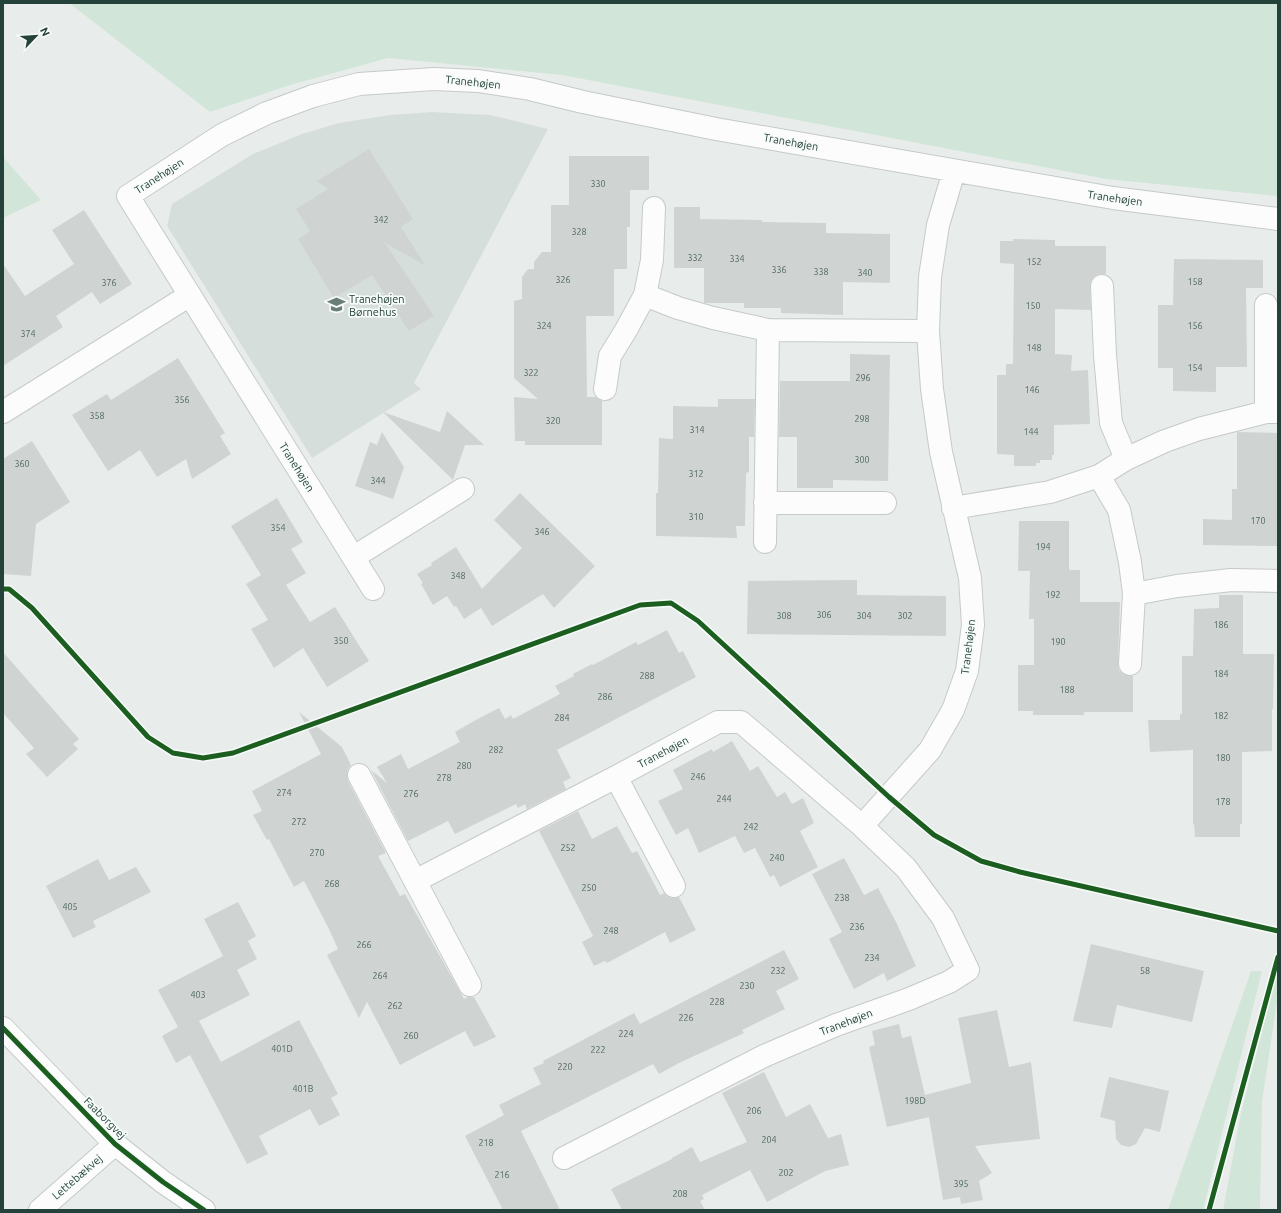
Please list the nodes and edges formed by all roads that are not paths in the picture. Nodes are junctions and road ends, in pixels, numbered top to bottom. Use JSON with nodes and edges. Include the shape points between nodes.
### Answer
{"nodes":[{"id":1,"x":954,"y":171,"type":"junction"},
{"id":2,"x":654,"y":208,"type":"dead end"},
{"id":3,"x":1278,"y":219,"type":"edge"},
{"id":4,"x":1102,"y":286,"type":"dead end"},
{"id":5,"x":190,"y":295,"type":"junction"},
{"id":6,"x":646,"y":295,"type":"junction"},
{"id":7,"x":1266,"y":305,"type":"dead end"},
{"id":8,"x":768,"y":330,"type":"junction"},
{"id":9,"x":928,"y":331,"type":"junction"},
{"id":10,"x":605,"y":389,"type":"dead end"},
{"id":11,"x":3,"y":412,"type":"edge"},
{"id":12,"x":1272,"y":412,"type":"edge"},
{"id":13,"x":1126,"y":459,"type":"junction"},
{"id":14,"x":1099,"y":476,"type":"junction"},
{"id":15,"x":463,"y":489,"type":"dead end"},
{"id":16,"x":765,"y":503,"type":"junction"},
{"id":17,"x":885,"y":503,"type":"dead end"},
{"id":18,"x":953,"y":508,"type":"junction"},
{"id":19,"x":764,"y":542,"type":"dead end"},
{"id":20,"x":354,"y":557,"type":"junction"},
{"id":21,"x":1278,"y":581,"type":"edge"},
{"id":22,"x":374,"y":589,"type":"dead end"},
{"id":23,"x":1134,"y":594,"type":"junction"},
{"id":24,"x":1130,"y":664,"type":"dead end"},
{"id":25,"x":359,"y":775,"type":"dead end"},
{"id":26,"x":616,"y":778,"type":"junction"},
{"id":27,"x":862,"y":826,"type":"junction"},
{"id":28,"x":415,"y":880,"type":"junction"},
{"id":29,"x":674,"y":886,"type":"dead end"},
{"id":30,"x":470,"y":985,"type":"dead end"},
{"id":31,"x":3,"y":1028,"type":"edge"},
{"id":32,"x":115,"y":1144,"type":"junction"},
{"id":33,"x":564,"y":1158,"type":"dead end"},
{"id":34,"x":40,"y":1210,"type":"edge"},
{"id":35,"x":204,"y":1210,"type":"edge"}],
"edges":[{"from":1,"to":3,"type":"street","name":"Tranehøjen","via":[[1113,198]]},
{"from":1,"to":5,"type":"street","name":"Tranehøjen","via":[[716,129],[530,89],[478,81],[434,79],[359,84],[313,96],[267,113],[222,136],[128,196]]},
{"from":1,"to":9,"type":"street","name":"Tranehøjen","via":[[938,226],[930,277]]},
{"from":2,"to":6,"type":"street","via":[[652,260]]},
{"from":4,"to":13,"type":"street","via":[[1111,423]]},
{"from":5,"to":11,"type":"street"},
{"from":5,"to":20,"type":"street","name":"Tranehøjen"},
{"from":6,"to":8,"type":"street","via":[[678,308]]},
{"from":6,"to":10,"type":"street","via":[[610,356]]},
{"from":7,"to":12,"type":"street"},
{"from":8,"to":9,"type":"street"},
{"from":8,"to":16,"type":"street"},
{"from":9,"to":18,"type":"street","name":"Tranehøjen","via":[[932,389],[941,452]]},
{"from":12,"to":13,"type":"street","via":[[1198,429]]},
{"from":13,"to":14,"type":"street"},
{"from":14,"to":18,"type":"street","via":[[1050,492]]},
{"from":14,"to":23,"type":"street","via":[[1119,510]]},
{"from":15,"to":20,"type":"street"},
{"from":16,"to":17,"type":"street"},
{"from":16,"to":19,"type":"street"},
{"from":18,"to":27,"type":"street","name":"Tranehøjen","via":[[970,578],[973,625],[967,671],[953,710],[930,750]]},
{"from":20,"to":22,"type":"street","name":"Tranehøjen"},
{"from":21,"to":23,"type":"street","via":[[1231,580]]},
{"from":23,"to":24,"type":"street"},
{"from":25,"to":28,"type":"street"},
{"from":26,"to":27,"type":"street","name":"Tranehøjen","via":[[718,722],[741,722]]},
{"from":26,"to":28,"type":"street","name":"Tranehøjen"},
{"from":26,"to":29,"type":"street"},
{"from":27,"to":33,"type":"street","name":"Tranehøjen","via":[[906,868],[943,918],[968,970],[949,982],[909,999],[836,1025],[764,1056]]},
{"from":28,"to":30,"type":"street"},
{"from":31,"to":32,"type":"street","name":"Faaborgvej"},
{"from":32,"to":34,"type":"street","name":"Lettebækvej"},
{"from":32,"to":35,"type":"street","name":"Faaborgvej"}]}
